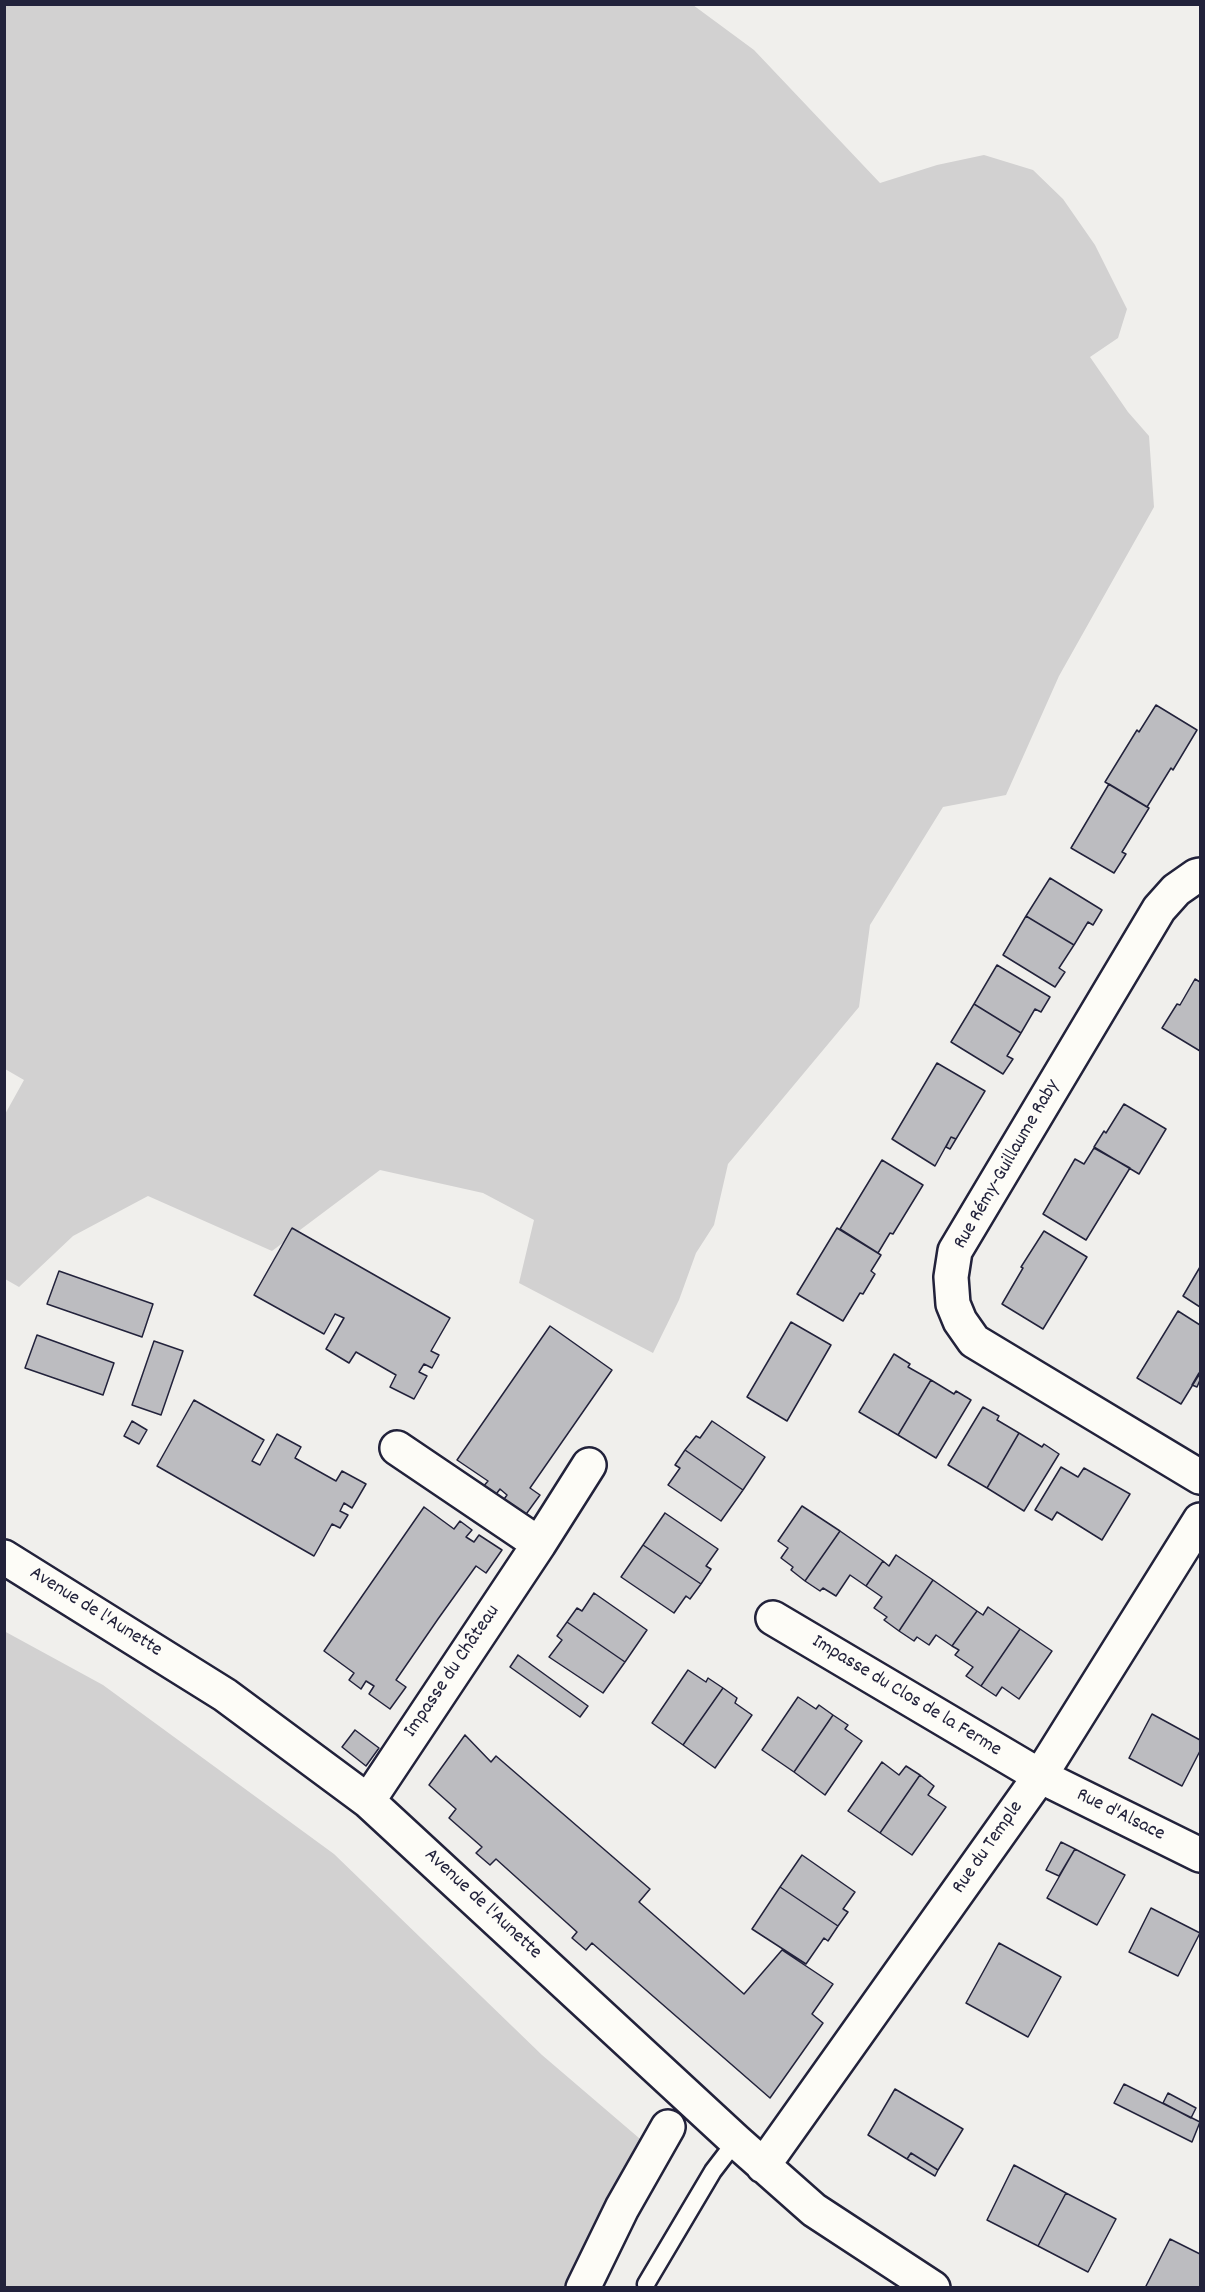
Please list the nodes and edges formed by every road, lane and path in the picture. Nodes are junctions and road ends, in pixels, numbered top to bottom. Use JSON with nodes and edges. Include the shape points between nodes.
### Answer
{"nodes":[{"id":1,"x":1200,"y":875,"type":"edge"},
{"id":2,"x":397,"y":1448,"type":"dead end"},
{"id":3,"x":589,"y":1465,"type":"dead end"},
{"id":4,"x":1200,"y":1477,"type":"edge"},
{"id":5,"x":1200,"y":1520,"type":"edge"},
{"id":6,"x":539,"y":1544,"type":"junction"},
{"id":7,"x":4,"y":1557,"type":"edge"},
{"id":8,"x":773,"y":1618,"type":"dead end"},
{"id":9,"x":1040,"y":1776,"type":"junction"},
{"id":10,"x":368,"y":1801,"type":"junction"},
{"id":11,"x":1200,"y":1855,"type":"edge"},
{"id":12,"x":668,"y":2127,"type":"dead end"},
{"id":13,"x":736,"y":2141,"type":"junction"},
{"id":14,"x":763,"y":2166,"type":"junction"},
{"id":15,"x":646,"y":2284,"type":"dead end"},
{"id":16,"x":583,"y":2288,"type":"edge"},
{"id":17,"x":933,"y":2288,"type":"edge"}],
"edges":[{"from":1,"to":4,"type":"street","name":"Rue Rémy-Guillaume Raby","via":[[1176,890],[1159,909],[955,1251],[951,1276],[953,1304],[974,1341]]},
{"from":2,"to":6,"type":"street"},
{"from":3,"to":6,"type":"street","name":"Impasse du Château"},
{"from":5,"to":9,"type":"street","name":"Rue du Temple"},
{"from":6,"to":10,"type":"street","name":"Impasse du Château"},
{"from":7,"to":10,"type":"street","name":"Avenue de l'Aunette","via":[[225,1695]]},
{"from":8,"to":9,"type":"street","name":"Impasse du Clos de la Ferme"},
{"from":9,"to":11,"type":"street","name":"Rue d'Alsace"},
{"from":9,"to":14,"type":"street","name":"Rue du Temple"},
{"from":10,"to":13,"type":"street","name":"Avenue de l'Aunette"},
{"from":12,"to":16,"type":"street"},
{"from":13,"to":14,"type":"street","name":"Avenue de l'Aunette"},
{"from":13,"to":15,"type":"lane","via":[[713,2171]]},
{"from":14,"to":17,"type":"street","name":"Avenue de l'Aunette","via":[[814,2210]]}]}
